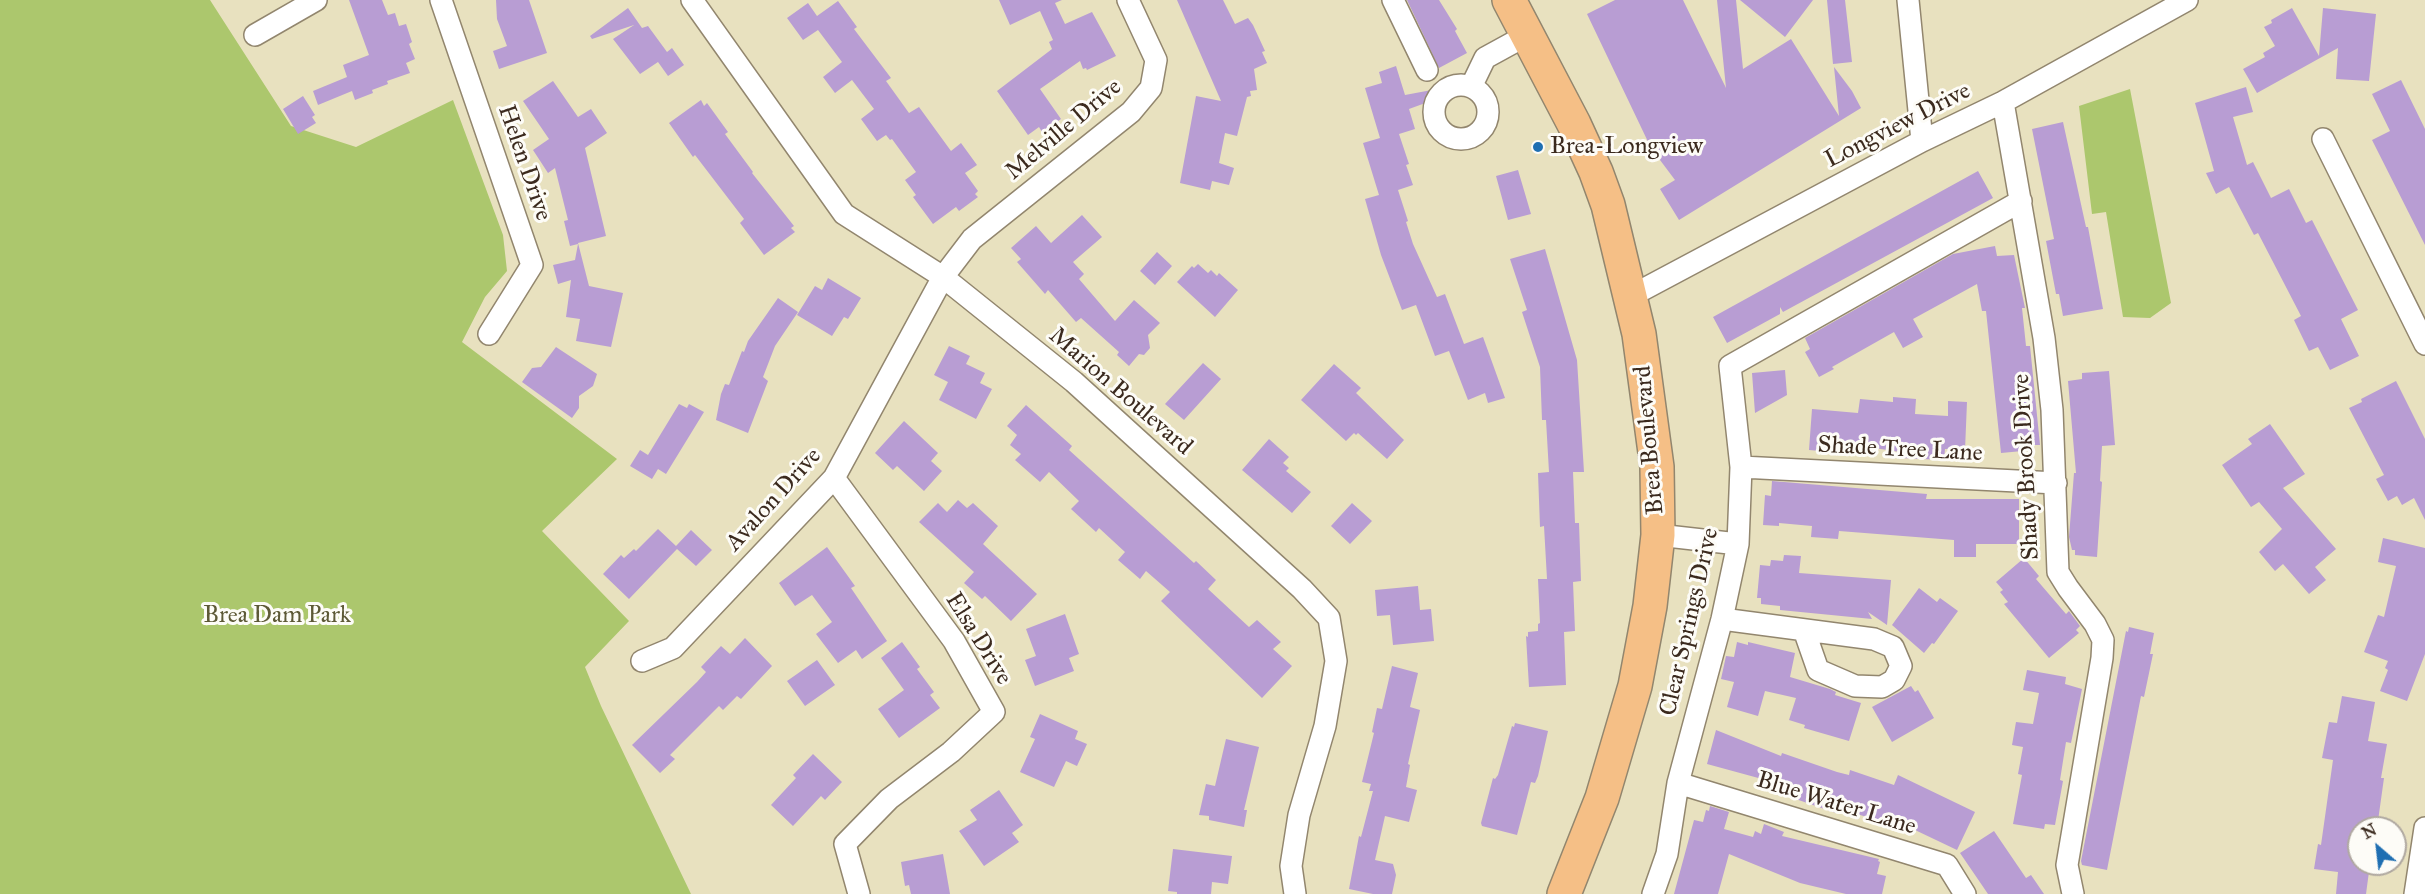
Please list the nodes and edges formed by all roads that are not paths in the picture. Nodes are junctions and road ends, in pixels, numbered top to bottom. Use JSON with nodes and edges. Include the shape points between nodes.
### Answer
{"nodes":[{"id":1,"x":316,"y":0,"type":"edge"},
{"id":2,"x":441,"y":0,"type":"edge"},
{"id":3,"x":692,"y":0,"type":"edge"},
{"id":4,"x":1128,"y":0,"type":"edge"},
{"id":5,"x":1393,"y":0,"type":"edge"},
{"id":6,"x":1509,"y":0,"type":"edge"},
{"id":7,"x":1908,"y":0,"type":"edge"},
{"id":8,"x":2187,"y":0,"type":"edge"},
{"id":9,"x":255,"y":35,"type":"dead end"},
{"id":10,"x":1527,"y":35,"type":"junction"},
{"id":11,"x":1427,"y":70,"type":"dead end"},
{"id":12,"x":1471,"y":87,"type":"dead end"},
{"id":13,"x":2003,"y":102,"type":"junction"},
{"id":14,"x":2323,"y":139,"type":"dead end"},
{"id":15,"x":1922,"y":141,"type":"junction"},
{"id":16,"x":2021,"y":201,"type":"junction"},
{"id":17,"x":943,"y":277,"type":"junction"},
{"id":18,"x":1631,"y":296,"type":"junction"},
{"id":19,"x":489,"y":334,"type":"dead end"},
{"id":20,"x":2425,"y":344,"type":"edge"},
{"id":21,"x":1742,"y":467,"type":"junction"},
{"id":22,"x":834,"y":478,"type":"junction"},
{"id":23,"x":2056,"y":483,"type":"junction"},
{"id":24,"x":1658,"y":535,"type":"junction"},
{"id":25,"x":1738,"y":544,"type":"junction"},
{"id":26,"x":1722,"y":619,"type":"junction"},
{"id":27,"x":1804,"y":630,"type":"dead end"},
{"id":28,"x":642,"y":662,"type":"dead end"},
{"id":29,"x":1678,"y":783,"type":"junction"},
{"id":30,"x":2425,"y":828,"type":"edge"},
{"id":31,"x":859,"y":894,"type":"edge"},
{"id":32,"x":1295,"y":894,"type":"edge"},
{"id":33,"x":1564,"y":894,"type":"edge"},
{"id":34,"x":1653,"y":894,"type":"edge"},
{"id":35,"x":1965,"y":894,"type":"edge"},
{"id":36,"x":2073,"y":894,"type":"edge"},
{"id":37,"x":2415,"y":894,"type":"edge"}],
"edges":[{"from":1,"to":9,"type":"street"},
{"from":2,"to":19,"type":"street","name":"Helen Drive","via":[[532,265]]},
{"from":3,"to":17,"type":"street","name":"Marion Boulevard","via":[[844,214]]},
{"from":4,"to":17,"type":"street","name":"Melville Drive","via":[[1156,60],[1151,88],[1131,112],[972,239]]},
{"from":5,"to":11,"type":"street"},
{"from":6,"to":10,"type":"main road","name":"Brea Boulevard"},
{"from":7,"to":15,"type":"street"},
{"from":8,"to":13,"type":"street","name":"Longview Drive"},
{"from":10,"to":12,"type":"street","via":[[1485,58]]},
{"from":10,"to":18,"type":"main road","name":"Brea Boulevard","via":[[1596,172]]},
{"from":13,"to":15,"type":"street","name":"Longview Drive"},
{"from":13,"to":16,"type":"street","name":"Shady Brook Drive"},
{"from":14,"to":20,"type":"street"},
{"from":15,"to":18,"type":"street","name":"Longview Drive"},
{"from":16,"to":21,"type":"street","name":"Clear Springs Drive","via":[[1730,366]]},
{"from":16,"to":23,"type":"street","name":"Shady Brook Drive","via":[[2044,338]]},
{"from":17,"to":22,"type":"street","name":"Avalon Drive"},
{"from":17,"to":32,"type":"street","name":"Marion Boulevard","via":[[1074,382],[1329,618],[1336,661],[1325,726],[1299,815],[1291,867]]},
{"from":18,"to":24,"type":"main road","name":"Brea Boulevard","via":[[1657,467]]},
{"from":21,"to":23,"type":"street","name":"Shade Tree Lane"},
{"from":21,"to":25,"type":"street","name":"Clear Springs Drive"},
{"from":22,"to":28,"type":"street","name":"Avalon Drive","via":[[672,648]]},
{"from":22,"to":31,"type":"street","name":"Elsa Drive","via":[[954,641],[994,712],[951,752],[889,799],[845,844]]},
{"from":23,"to":36,"type":"street","name":"Shady Brook Drive","via":[[2058,572],[2103,640],[2067,865]]},
{"from":24,"to":25,"type":"street"},
{"from":24,"to":33,"type":"main road","name":"Brea Boulevard","via":[[1635,686],[1602,798]]},
{"from":25,"to":26,"type":"street","name":"Clear Springs Drive"},
{"from":26,"to":27,"type":"street"},
{"from":26,"to":29,"type":"street","name":"Clear Springs Drive"},
{"from":29,"to":34,"type":"street","name":"Clear Springs Drive","via":[[1667,854]]},
{"from":29,"to":35,"type":"street","name":"Blue Water Lane","via":[[1947,865]]},
{"from":30,"to":37,"type":"street"}]}
